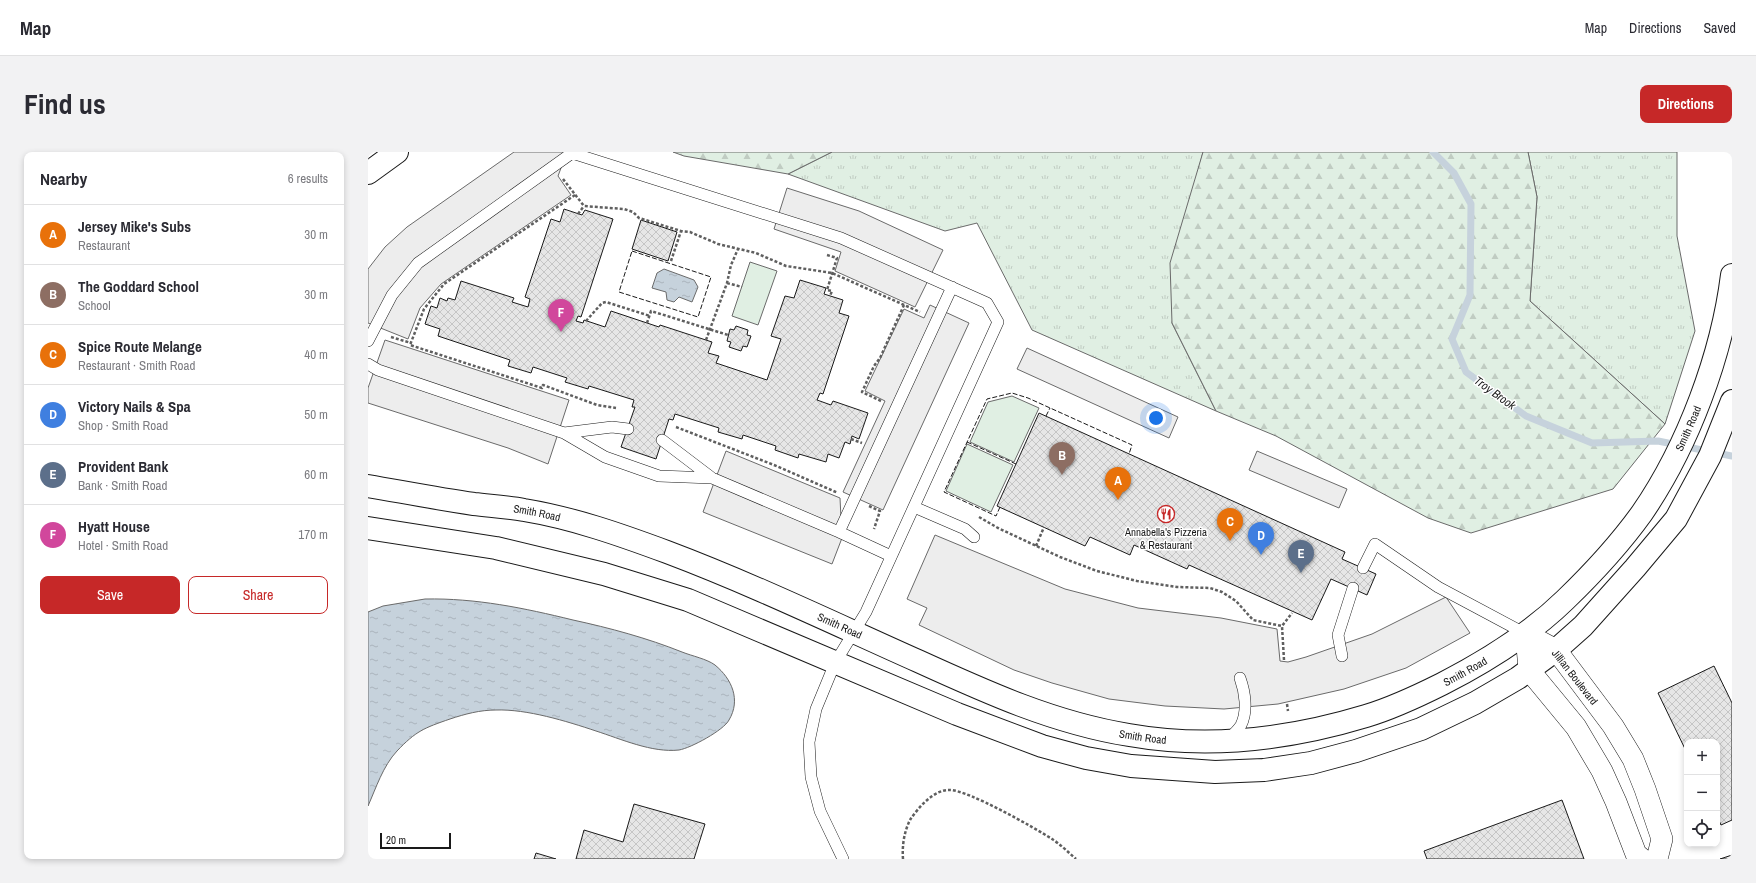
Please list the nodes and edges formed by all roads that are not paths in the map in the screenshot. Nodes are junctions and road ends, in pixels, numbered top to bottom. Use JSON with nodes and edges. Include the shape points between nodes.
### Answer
{"nodes":[{"id":1,"x":397,"y":152,"type":"edge"},
{"id":2,"x":368,"y":173,"type":"edge"},
{"id":3,"x":1731,"y":285,"type":"edge"},
{"id":4,"x":952,"y":287,"type":"junction"},
{"id":5,"x":368,"y":341,"type":"edge"},
{"id":6,"x":368,"y":364,"type":"edge"},
{"id":7,"x":1731,"y":404,"type":"edge"},
{"id":8,"x":628,"y":429,"type":"dead end"},
{"id":9,"x":564,"y":433,"type":"junction"},
{"id":10,"x":662,"y":440,"type":"dead end"},
{"id":11,"x":712,"y":478,"type":"junction"},
{"id":12,"x":368,"y":486,"type":"edge"},
{"id":13,"x":914,"y":506,"type":"junction"},
{"id":14,"x":368,"y":528,"type":"edge"},
{"id":15,"x":839,"y":532,"type":"junction"},
{"id":16,"x":974,"y":537,"type":"dead end"},
{"id":17,"x":891,"y":556,"type":"junction"},
{"id":18,"x":1362,"y":568,"type":"dead end"},
{"id":19,"x":1353,"y":588,"type":"dead end"},
{"id":20,"x":854,"y":632,"type":"junction"},
{"id":21,"x":1526,"y":634,"type":"junction"},
{"id":22,"x":1556,"y":650,"type":"junction"},
{"id":23,"x":1342,"y":656,"type":"dead end"},
{"id":24,"x":835,"y":663,"type":"junction"},
{"id":25,"x":1529,"y":670,"type":"junction"},
{"id":26,"x":1240,"y":678,"type":"dead end"},
{"id":27,"x":1227,"y":741,"type":"junction"},
{"id":28,"x":843,"y":859,"type":"edge"},
{"id":29,"x":1642,"y":859,"type":"edge"},
{"id":30,"x":1657,"y":859,"type":"edge"}],
"edges":[{"from":1,"to":2,"type":"street"},
{"from":3,"to":21,"type":"street","name":"Smith Road","via":[[1706,387],[1670,466],[1644,509],[1618,544],[1587,580],[1555,611]]},
{"from":4,"to":5,"type":"lane","via":[[840,238],[572,153],[418,263],[392,295]]},
{"from":4,"to":13,"type":"lane","via":[[986,302],[998,322]]},
{"from":4,"to":15,"type":"lane"},
{"from":6,"to":9,"type":"lane","via":[[378,370]]},
{"from":7,"to":22,"type":"street","via":[[1710,456],[1676,519],[1583,626]]},
{"from":8,"to":9,"type":"lane","via":[[612,427]]},
{"from":9,"to":11,"type":"lane","via":[[605,457],[659,476]]},
{"from":10,"to":11,"type":"lane"},
{"from":11,"to":15,"type":"lane"},
{"from":12,"to":20,"type":"street","name":"Smith Road","via":[[474,504],[522,509],[570,520],[666,552],[732,578]]},
{"from":13,"to":16,"type":"lane","via":[[965,529]]},
{"from":13,"to":17,"type":"lane"},
{"from":14,"to":24,"type":"street","via":[[496,548],[604,574],[688,600]]},
{"from":15,"to":17,"type":"lane"},
{"from":17,"to":20,"type":"lane","via":[[866,612]]},
{"from":18,"to":21,"type":"lane","via":[[1375,544],[1458,599],[1481,608]]},
{"from":19,"to":23,"type":"lane","via":[[1338,635]]},
{"from":20,"to":24,"type":"lane"},
{"from":20,"to":27,"type":"street","name":"Smith Road","via":[[986,692],[1037,712],[1129,736],[1175,741]]},
{"from":21,"to":22,"type":"street","name":"Jillian Boulevard"},
{"from":21,"to":25,"type":"street"},
{"from":21,"to":27,"type":"street","name":"Smith Road","via":[[1467,672],[1406,702],[1334,726],[1295,734]]},
{"from":22,"to":25,"type":"street"},
{"from":22,"to":30,"type":"street","name":"Jillian Boulevard","via":[[1613,726],[1633,759],[1662,839]]},
{"from":24,"to":25,"type":"street","via":[[1042,746],[1086,758],[1131,766],[1214,772],[1264,770],[1311,763],[1356,751],[1421,728],[1468,706]]},
{"from":24,"to":28,"type":"lane","via":[[816,709],[809,742],[811,776],[820,811]]},
{"from":25,"to":29,"type":"street","via":[[1576,727],[1605,777],[1636,854]]},
{"from":26,"to":27,"type":"lane","via":[[1245,712],[1240,725]]}]}
